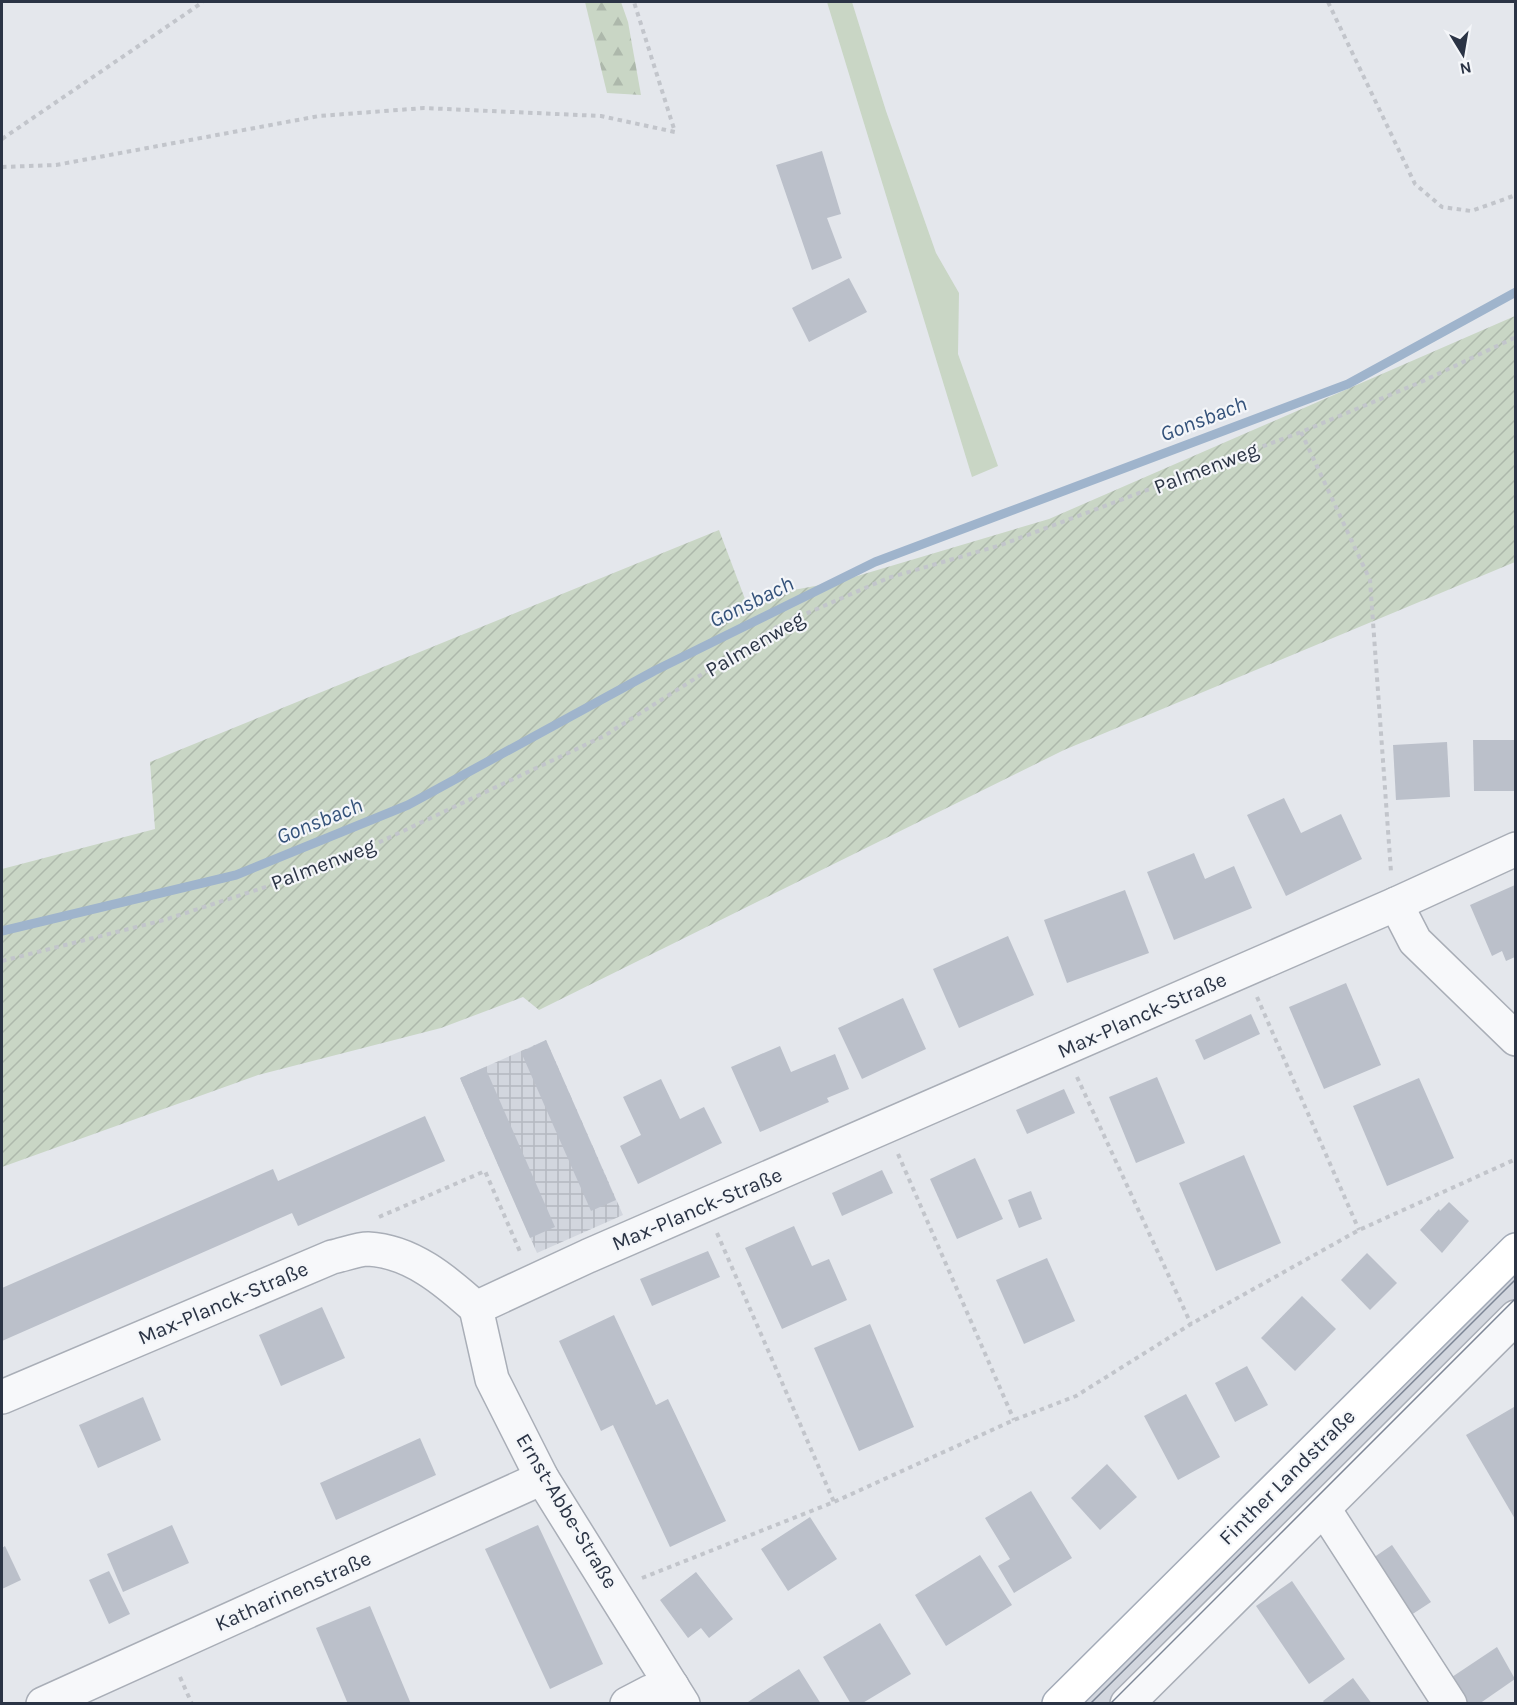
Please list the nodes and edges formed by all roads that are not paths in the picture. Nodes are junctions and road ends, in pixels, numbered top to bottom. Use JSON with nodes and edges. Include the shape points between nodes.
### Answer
{"nodes":[{"id":1,"x":1515,"y":849,"type":"edge"},
{"id":2,"x":1394,"y":891,"type":"junction"},
{"id":3,"x":1515,"y":1039,"type":"edge"},
{"id":4,"x":1515,"y":1250,"type":"edge"},
{"id":5,"x":476,"y":1308,"type":"junction"},
{"id":6,"x":1515,"y":1317,"type":"edge"},
{"id":7,"x":2,"y":1397,"type":"edge"},
{"id":8,"x":542,"y":1478,"type":"junction"},
{"id":9,"x":1323,"y":1509,"type":"junction"},
{"id":10,"x":678,"y":1695,"type":"edge"},
{"id":11,"x":43,"y":1704,"type":"edge"},
{"id":12,"x":627,"y":1704,"type":"edge"},
{"id":13,"x":1059,"y":1704,"type":"edge"},
{"id":14,"x":1127,"y":1704,"type":"edge"},
{"id":15,"x":1450,"y":1704,"type":"edge"}],
"edges":[{"from":1,"to":2,"type":"street","name":"Max-Planck-Straße"},
{"from":2,"to":3,"type":"street","via":[[1415,941]]},
{"from":2,"to":5,"type":"street","name":"Max-Planck-Straße","via":[[1245,970]]},
{"from":4,"to":13,"type":"main road","name":"Finther Landstraße"},
{"from":5,"to":7,"type":"street","name":"Max-Planck-Straße","via":[[425,1268],[396,1255],[368,1249],[332,1257]]},
{"from":5,"to":8,"type":"street","name":"Ernst-Abbe-Straße","via":[[492,1379]]},
{"from":6,"to":9,"type":"street"},
{"from":8,"to":10,"type":"street","name":"Ernst-Abbe-Straße"},
{"from":8,"to":11,"type":"street","name":"Katharinenstraße"},
{"from":9,"to":14,"type":"street"},
{"from":9,"to":15,"type":"street"},
{"from":10,"to":12,"type":"street","via":[[650,1692]]}]}
